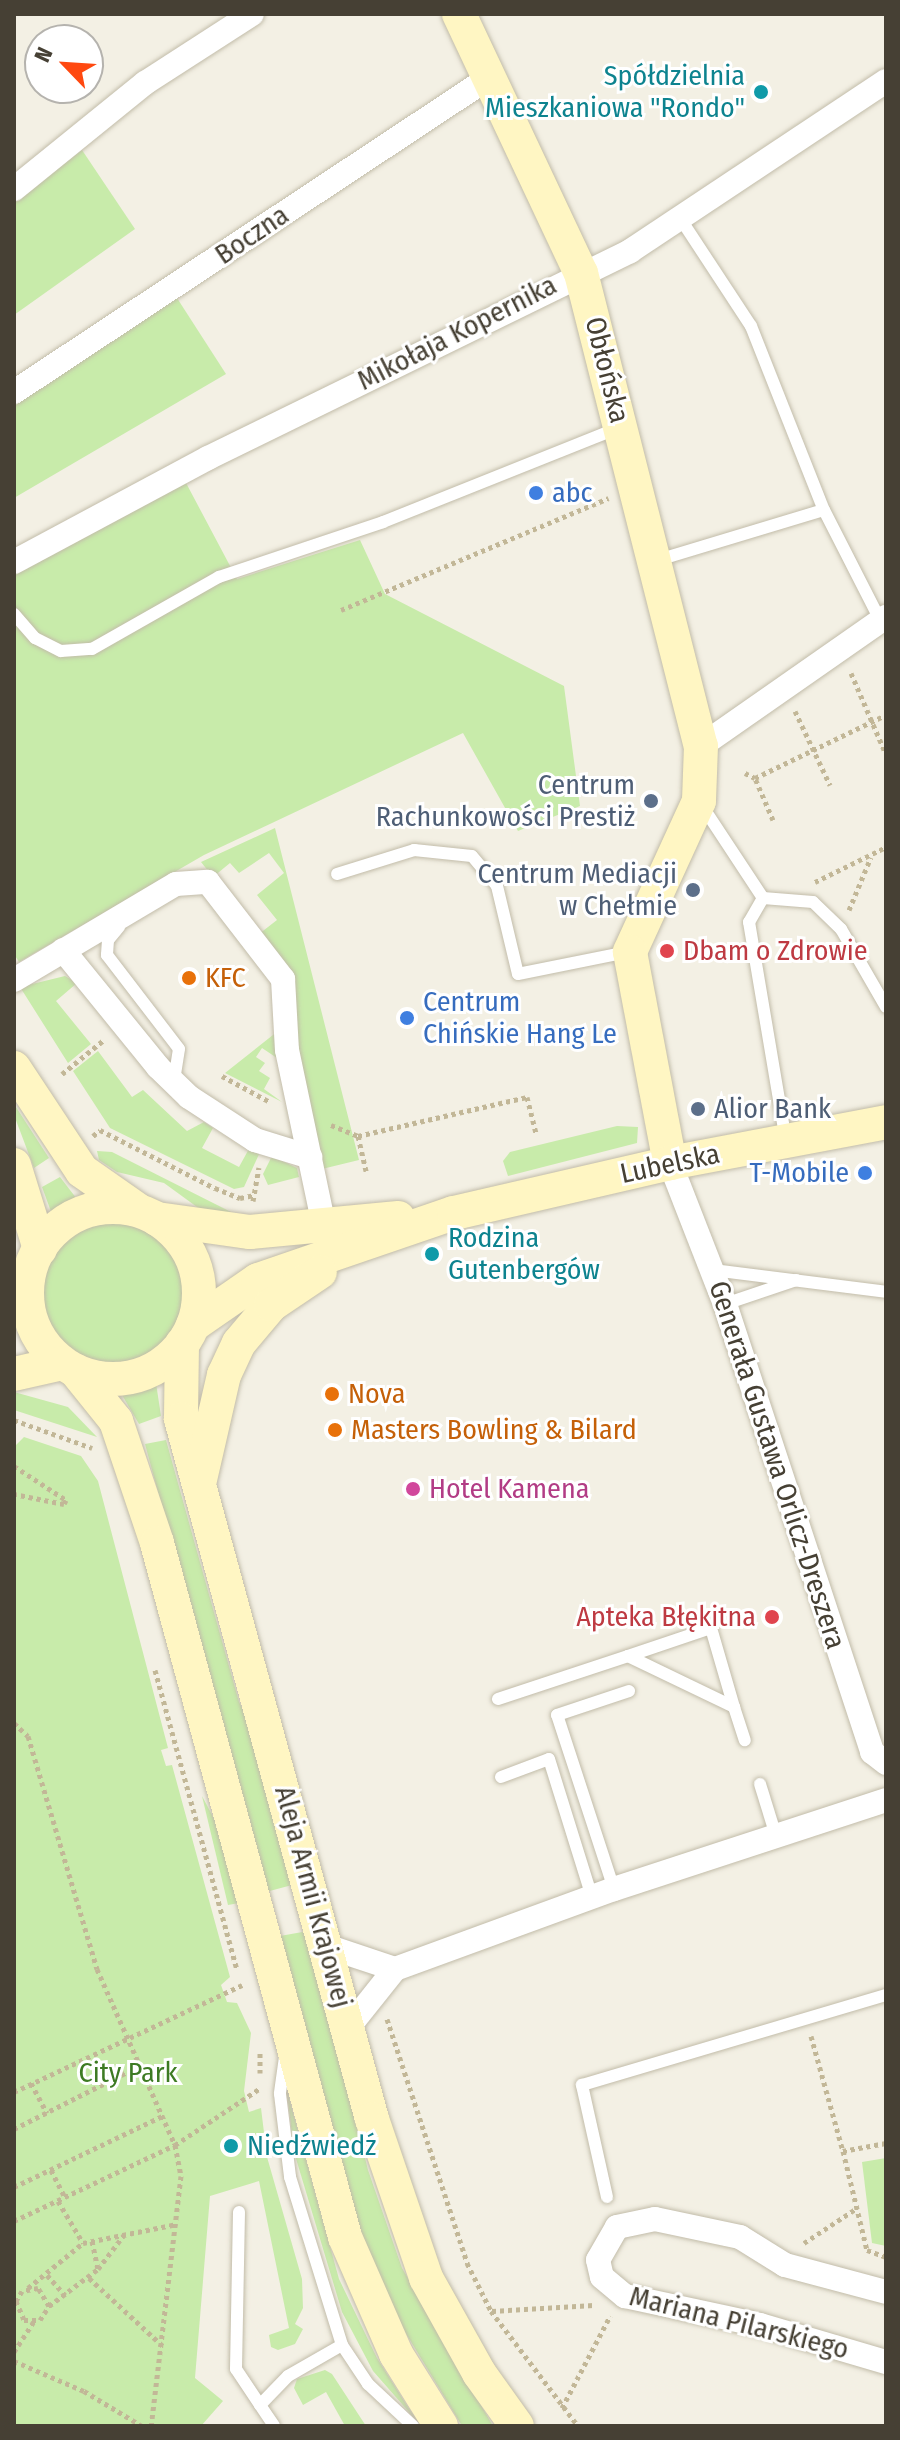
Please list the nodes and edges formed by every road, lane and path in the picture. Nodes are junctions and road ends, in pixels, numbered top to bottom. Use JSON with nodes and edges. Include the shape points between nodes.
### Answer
{"nodes":[{"id":1,"x":252,"y":14,"type":"edge"},
{"id":2,"x":459,"y":14,"type":"edge"},
{"id":3,"x":490,"y":77,"type":"junction"},
{"id":4,"x":886,"y":81,"type":"edge"},
{"id":5,"x":14,"y":189,"type":"edge"},
{"id":6,"x":680,"y":218,"type":"junction"},
{"id":7,"x":581,"y":273,"type":"junction"},
{"id":8,"x":14,"y":392,"type":"edge"},
{"id":9,"x":621,"y":426,"type":"junction"},
{"id":10,"x":636,"y":486,"type":"junction"},
{"id":11,"x":824,"y":510,"type":"junction"},
{"id":12,"x":654,"y":561,"type":"junction"},
{"id":13,"x":14,"y":562,"type":"edge"},
{"id":14,"x":341,"y":610,"type":"dead end"},
{"id":15,"x":14,"y":614,"type":"edge"},
{"id":16,"x":883,"y":619,"type":"edge"},
{"id":17,"x":851,"y":672,"type":"dead end"},
{"id":18,"x":794,"y":710,"type":"dead end"},
{"id":19,"x":886,"y":715,"type":"edge"},
{"id":20,"x":872,"y":723,"type":"junction"},
{"id":21,"x":701,"y":746,"type":"junction"},
{"id":22,"x":814,"y":750,"type":"junction"},
{"id":23,"x":885,"y":752,"type":"edge"},
{"id":24,"x":745,"y":773,"type":"dead end"},
{"id":25,"x":755,"y":778,"type":"junction"},
{"id":26,"x":830,"y":785,"type":"dead end"},
{"id":27,"x":699,"y":801,"type":"junction"},
{"id":28,"x":773,"y":820,"type":"dead end"},
{"id":29,"x":886,"y":847,"type":"edge"},
{"id":30,"x":872,"y":856,"type":"junction"},
{"id":31,"x":337,"y":874,"type":"dead end"},
{"id":32,"x":797,"y":897,"type":"junction"},
{"id":33,"x":763,"y":898,"type":"junction"},
{"id":34,"x":841,"y":929,"type":"junction"},
{"id":35,"x":63,"y":950,"type":"junction"},
{"id":36,"x":630,"y":952,"type":"junction"},
{"id":37,"x":14,"y":980,"type":"edge"},
{"id":38,"x":284,"y":992,"type":"junction"},
{"id":39,"x":886,"y":1007,"type":"edge"},
{"id":40,"x":14,"y":1068,"type":"edge"},
{"id":41,"x":173,"y":1083,"type":"junction"},
{"id":42,"x":886,"y":1122,"type":"edge"},
{"id":43,"x":100,"y":1130,"type":"dead end"},
{"id":44,"x":536,"y":1133,"type":"dead end"},
{"id":45,"x":787,"y":1141,"type":"junction"},
{"id":46,"x":310,"y":1157,"type":"junction"},
{"id":47,"x":670,"y":1163,"type":"junction"},
{"id":48,"x":14,"y":1165,"type":"edge"},
{"id":49,"x":366,"y":1171,"type":"dead end"},
{"id":50,"x":254,"y":1195,"type":"dead end"},
{"id":51,"x":454,"y":1213,"type":"junction"},
{"id":52,"x":149,"y":1216,"type":"junction"},
{"id":53,"x":324,"y":1225,"type":"junction"},
{"id":54,"x":361,"y":1245,"type":"junction"},
{"id":55,"x":29,"y":1262,"type":"edge"},
{"id":56,"x":713,"y":1270,"type":"junction"},
{"id":57,"x":799,"y":1279,"type":"junction"},
{"id":58,"x":886,"y":1292,"type":"edge"},
{"id":59,"x":725,"y":1304,"type":"junction"},
{"id":60,"x":188,"y":1335,"type":"junction"},
{"id":61,"x":69,"y":1367,"type":"junction"},
{"id":62,"x":14,"y":1374,"type":"edge"},
{"id":63,"x":15,"y":1421,"type":"edge"},
{"id":64,"x":98,"y":1450,"type":"dead end"},
{"id":65,"x":14,"y":1466,"type":"edge"},
{"id":66,"x":199,"y":1484,"type":"junction"},
{"id":67,"x":14,"y":1494,"type":"edge"},
{"id":68,"x":628,"y":1656,"type":"junction"},
{"id":69,"x":154,"y":1663,"type":"dead end"},
{"id":70,"x":629,"y":1691,"type":"dead end"},
{"id":71,"x":498,"y":1699,"type":"dead end"},
{"id":72,"x":734,"y":1707,"type":"junction"},
{"id":73,"x":14,"y":1723,"type":"edge"},
{"id":74,"x":745,"y":1740,"type":"dead end"},
{"id":75,"x":886,"y":1763,"type":"edge"},
{"id":76,"x":501,"y":1777,"type":"dead end"},
{"id":77,"x":760,"y":1784,"type":"dead end"},
{"id":78,"x":886,"y":1800,"type":"edge"},
{"id":79,"x":776,"y":1836,"type":"junction"},
{"id":80,"x":603,"y":1893,"type":"junction"},
{"id":81,"x":221,"y":1922,"type":"dead end"},
{"id":82,"x":326,"y":1946,"type":"junction"},
{"id":83,"x":395,"y":1969,"type":"junction"},
{"id":84,"x":242,"y":1985,"type":"dead end"},
{"id":85,"x":886,"y":1995,"type":"edge"},
{"id":86,"x":382,"y":2006,"type":"dead end"},
{"id":87,"x":348,"y":2028,"type":"junction"},
{"id":88,"x":289,"y":2031,"type":"junction"},
{"id":89,"x":809,"y":2031,"type":"dead end"},
{"id":90,"x":125,"y":2038,"type":"junction"},
{"id":91,"x":139,"y":2066,"type":"junction"},
{"id":92,"x":31,"y":2083,"type":"junction"},
{"id":93,"x":263,"y":2087,"type":"dead end"},
{"id":94,"x":14,"y":2092,"type":"edge"},
{"id":95,"x":47,"y":2113,"type":"junction"},
{"id":96,"x":162,"y":2116,"type":"junction"},
{"id":97,"x":14,"y":2129,"type":"edge"},
{"id":98,"x":886,"y":2143,"type":"edge"},
{"id":99,"x":175,"y":2145,"type":"junction"},
{"id":100,"x":843,"y":2151,"type":"junction"},
{"id":101,"x":51,"y":2170,"type":"junction"},
{"id":102,"x":14,"y":2187,"type":"edge"},
{"id":103,"x":65,"y":2197,"type":"junction"},
{"id":104,"x":607,"y":2197,"type":"dead end"},
{"id":105,"x":58,"y":2201,"type":"junction"},
{"id":106,"x":239,"y":2212,"type":"dead end"},
{"id":107,"x":15,"y":2218,"type":"edge"},
{"id":108,"x":177,"y":2224,"type":"junction"},
{"id":109,"x":124,"y":2235,"type":"junction"},
{"id":110,"x":92,"y":2241,"type":"junction"},
{"id":111,"x":83,"y":2243,"type":"junction"},
{"id":112,"x":886,"y":2257,"type":"edge"},
{"id":113,"x":98,"y":2269,"type":"junction"},
{"id":114,"x":47,"y":2275,"type":"junction"},
{"id":115,"x":89,"y":2278,"type":"junction"},
{"id":116,"x":27,"y":2289,"type":"junction"},
{"id":117,"x":886,"y":2292,"type":"edge"},
{"id":118,"x":65,"y":2295,"type":"junction"},
{"id":119,"x":16,"y":2296,"type":"edge"},
{"id":120,"x":625,"y":2296,"type":"junction"},
{"id":121,"x":49,"y":2306,"type":"junction"},
{"id":122,"x":491,"y":2311,"type":"junction"},
{"id":123,"x":34,"y":2321,"type":"junction"},
{"id":124,"x":342,"y":2345,"type":"junction"},
{"id":125,"x":164,"y":2347,"type":"junction"},
{"id":126,"x":14,"y":2352,"type":"edge"},
{"id":127,"x":14,"y":2361,"type":"edge"},
{"id":128,"x":886,"y":2362,"type":"edge"},
{"id":129,"x":260,"y":2405,"type":"junction"},
{"id":130,"x":562,"y":2408,"type":"junction"},
{"id":131,"x":142,"y":2426,"type":"edge"},
{"id":132,"x":151,"y":2426,"type":"edge"},
{"id":133,"x":274,"y":2426,"type":"edge"},
{"id":134,"x":413,"y":2426,"type":"edge"},
{"id":135,"x":441,"y":2426,"type":"edge"},
{"id":136,"x":517,"y":2426,"type":"edge"},
{"id":137,"x":578,"y":2426,"type":"edge"}],
"edges":[{"from":1,"to":5,"type":"street","via":[[145,83]]},
{"from":2,"to":3,"type":"main road","name":"Obłońska"},
{"from":3,"to":7,"type":"main road","name":"Obłońska"},
{"from":3,"to":8,"type":"street","name":"Boczna"},
{"from":4,"to":6,"type":"street","name":"Mikołaja Kopernika"},
{"from":6,"to":7,"type":"street","name":"Mikołaja Kopernika","via":[[630,251]]},
{"from":6,"to":11,"type":"lane","via":[[751,326]]},
{"from":7,"to":9,"type":"main road","name":"Obłońska"},
{"from":7,"to":13,"type":"street","name":"Mikołaja Kopernika","via":[[208,458]]},
{"from":9,"to":10,"type":"main road","name":"Obłońska"},
{"from":9,"to":15,"type":"lane","via":[[383,522],[219,577],[92,649],[61,651],[35,638]]},
{"from":10,"to":12,"type":"main road","name":"Obłońska"},
{"from":10,"to":14,"type":"path"},
{"from":11,"to":12,"type":"lane"},
{"from":11,"to":16,"type":"lane"},
{"from":12,"to":21,"type":"main road","name":"Obłońska"},
{"from":16,"to":21,"type":"street"},
{"from":17,"to":20,"type":"path"},
{"from":18,"to":22,"type":"path"},
{"from":19,"to":20,"type":"path"},
{"from":20,"to":22,"type":"path"},
{"from":20,"to":23,"type":"path"},
{"from":21,"to":27,"type":"main road","name":"Obłońska"},
{"from":22,"to":25,"type":"path"},
{"from":22,"to":26,"type":"path"},
{"from":24,"to":25,"type":"path"},
{"from":25,"to":28,"type":"path"},
{"from":27,"to":33,"type":"lane"},
{"from":27,"to":36,"type":"main road"},
{"from":29,"to":30,"type":"path"},
{"from":30,"to":32,"type":"path","via":[[803,887]]},
{"from":30,"to":34,"type":"path"},
{"from":31,"to":36,"type":"lane","via":[[414,850],[472,856],[497,886],[518,974]]},
{"from":32,"to":33,"type":"lane"},
{"from":32,"to":34,"type":"lane","via":[[813,902]]},
{"from":33,"to":45,"type":"lane","via":[[749,922]]},
{"from":34,"to":39,"type":"lane"},
{"from":35,"to":37,"type":"street"},
{"from":35,"to":38,"type":"street","via":[[176,884],[198,879],[214,888],[279,969]]},
{"from":35,"to":41,"type":"street"},
{"from":36,"to":47,"type":"main road"},
{"from":38,"to":41,"type":"lane","via":[[200,889],[115,929],[107,948],[111,963],[179,1049]]},
{"from":38,"to":46,"type":"street","via":[[287,1050]]},
{"from":40,"to":52,"type":"main road","via":[[82,1171]]},
{"from":41,"to":46,"type":"street","via":[[231,1128]]},
{"from":42,"to":45,"type":"main road","name":"Lubelska"},
{"from":43,"to":50,"type":"path","via":[[215,1188],[240,1198]]},
{"from":44,"to":49,"type":"path","via":[[527,1097],[358,1136]]},
{"from":45,"to":47,"type":"main road","name":"Lubelska"},
{"from":46,"to":53,"type":"street"},
{"from":47,"to":51,"type":"main road","name":"Lubelska"},
{"from":47,"to":56,"type":"street","name":"Generała Gustawa Orlicz-Dreszera"},
{"from":48,"to":55,"type":"main road"},
{"from":51,"to":53,"type":"main road","name":"Lubelska"},
{"from":51,"to":54,"type":"main road","name":"Lubelska"},
{"from":52,"to":53,"type":"main road","name":"Lubelska","via":[[250,1232]]},
{"from":52,"to":55,"type":"main road","via":[[106,1208],[80,1214],[57,1228]]},
{"from":52,"to":60,"type":"main road","via":[[182,1242],[194,1265],[199,1299]]},
{"from":54,"to":60,"type":"main road","name":"Lubelska","via":[[258,1280]]},
{"from":54,"to":66,"type":"main road","name":"Lubelska","via":[[271,1305],[247,1332],[224,1375]]},
{"from":55,"to":61,"type":"main road","via":[[32,1322]]},
{"from":56,"to":57,"type":"lane"},
{"from":56,"to":59,"type":"street","name":"Generała Gustawa Orlicz-Dreszera"},
{"from":57,"to":58,"type":"lane"},
{"from":57,"to":59,"type":"lane"},
{"from":59,"to":75,"type":"street","name":"Generała Gustawa Orlicz-Dreszera","via":[[872,1752]]},
{"from":60,"to":61,"type":"main road","via":[[157,1367],[133,1377],[108,1379]]},
{"from":60,"to":66,"type":"main road","name":"Aleja Armii Krajowej","via":[[178,1401]]},
{"from":61,"to":62,"type":"main road"},
{"from":61,"to":88,"type":"main road","name":"Aleja Armii Krajowej","via":[[116,1421],[157,1543]]},
{"from":63,"to":64,"type":"path"},
{"from":65,"to":67,"type":"path","via":[[66,1500],[64,1504]]},
{"from":66,"to":82,"type":"main road","name":"Aleja Armii Krajowej"},
{"from":68,"to":71,"type":"lane"},
{"from":68,"to":72,"type":"lane"},
{"from":68,"to":72,"type":"lane","via":[[711,1628]]},
{"from":69,"to":81,"type":"path"},
{"from":70,"to":80,"type":"lane","via":[[557,1715]]},
{"from":72,"to":74,"type":"lane"},
{"from":73,"to":90,"type":"path","via":[[28,1736],[97,1969]]},
{"from":76,"to":80,"type":"lane","via":[[549,1759]]},
{"from":77,"to":79,"type":"lane"},
{"from":78,"to":79,"type":"street"},
{"from":79,"to":80,"type":"street"},
{"from":80,"to":83,"type":"street"},
{"from":82,"to":83,"type":"street"},
{"from":82,"to":87,"type":"main road","name":"Aleja Armii Krajowej"},
{"from":83,"to":87,"type":"street"},
{"from":84,"to":90,"type":"path"},
{"from":85,"to":104,"type":"lane","via":[[582,2085]]},
{"from":86,"to":122,"type":"path","via":[[467,2263]]},
{"from":87,"to":136,"type":"main road","name":"Aleja Armii Krajowej","via":[[417,2256],[473,2363]]},
{"from":88,"to":124,"type":"lane","via":[[280,2094],[286,2151]]},
{"from":88,"to":135,"type":"main road","name":"Aleja Armii Krajowej","via":[[357,2268],[396,2354]]},
{"from":89,"to":100,"type":"path"},
{"from":90,"to":91,"type":"path"},
{"from":90,"to":92,"type":"path"},
{"from":91,"to":95,"type":"path"},
{"from":91,"to":96,"type":"path"},
{"from":92,"to":94,"type":"path"},
{"from":92,"to":95,"type":"path"},
{"from":93,"to":99,"type":"path"},
{"from":95,"to":97,"type":"path"},
{"from":96,"to":99,"type":"path"},
{"from":96,"to":101,"type":"path"},
{"from":98,"to":100,"type":"path"},
{"from":99,"to":103,"type":"path"},
{"from":99,"to":108,"type":"path","via":[[181,2176]]},
{"from":100,"to":112,"type":"path","via":[[867,2250]]},
{"from":101,"to":102,"type":"path"},
{"from":101,"to":103,"type":"path"},
{"from":103,"to":105,"type":"path"},
{"from":105,"to":107,"type":"path"},
{"from":105,"to":111,"type":"path"},
{"from":106,"to":129,"type":"lane","via":[[236,2369]]},
{"from":108,"to":109,"type":"path"},
{"from":108,"to":125,"type":"path"},
{"from":109,"to":110,"type":"path"},
{"from":109,"to":113,"type":"path"},
{"from":110,"to":111,"type":"path"},
{"from":110,"to":113,"type":"path"},
{"from":111,"to":114,"type":"path"},
{"from":113,"to":115,"type":"path"},
{"from":114,"to":116,"type":"path"},
{"from":114,"to":118,"type":"path"},
{"from":115,"to":118,"type":"path"},
{"from":115,"to":125,"type":"path"},
{"from":116,"to":119,"type":"path"},
{"from":116,"to":121,"type":"path","via":[[42,2291]]},
{"from":117,"to":120,"type":"street","name":"Mariana Pilarskiego","via":[[785,2265],[740,2237],[643,2218],[617,2227],[600,2250],[602,2277]]},
{"from":118,"to":121,"type":"path"},
{"from":119,"to":123,"type":"path","via":[[19,2316]]},
{"from":120,"to":122,"type":"path","via":[[605,2305]]},
{"from":120,"to":128,"type":"street","name":"Mariana Pilarskiego","via":[[760,2325]]},
{"from":120,"to":130,"type":"path"},
{"from":121,"to":123,"type":"path"},
{"from":122,"to":130,"type":"path"},
{"from":123,"to":126,"type":"path"},
{"from":124,"to":129,"type":"lane","via":[[288,2376]]},
{"from":124,"to":134,"type":"lane","via":[[368,2384]]},
{"from":125,"to":132,"type":"path"},
{"from":127,"to":131,"type":"path","via":[[84,2391]]},
{"from":129,"to":133,"type":"lane"},
{"from":130,"to":137,"type":"path"}]}
